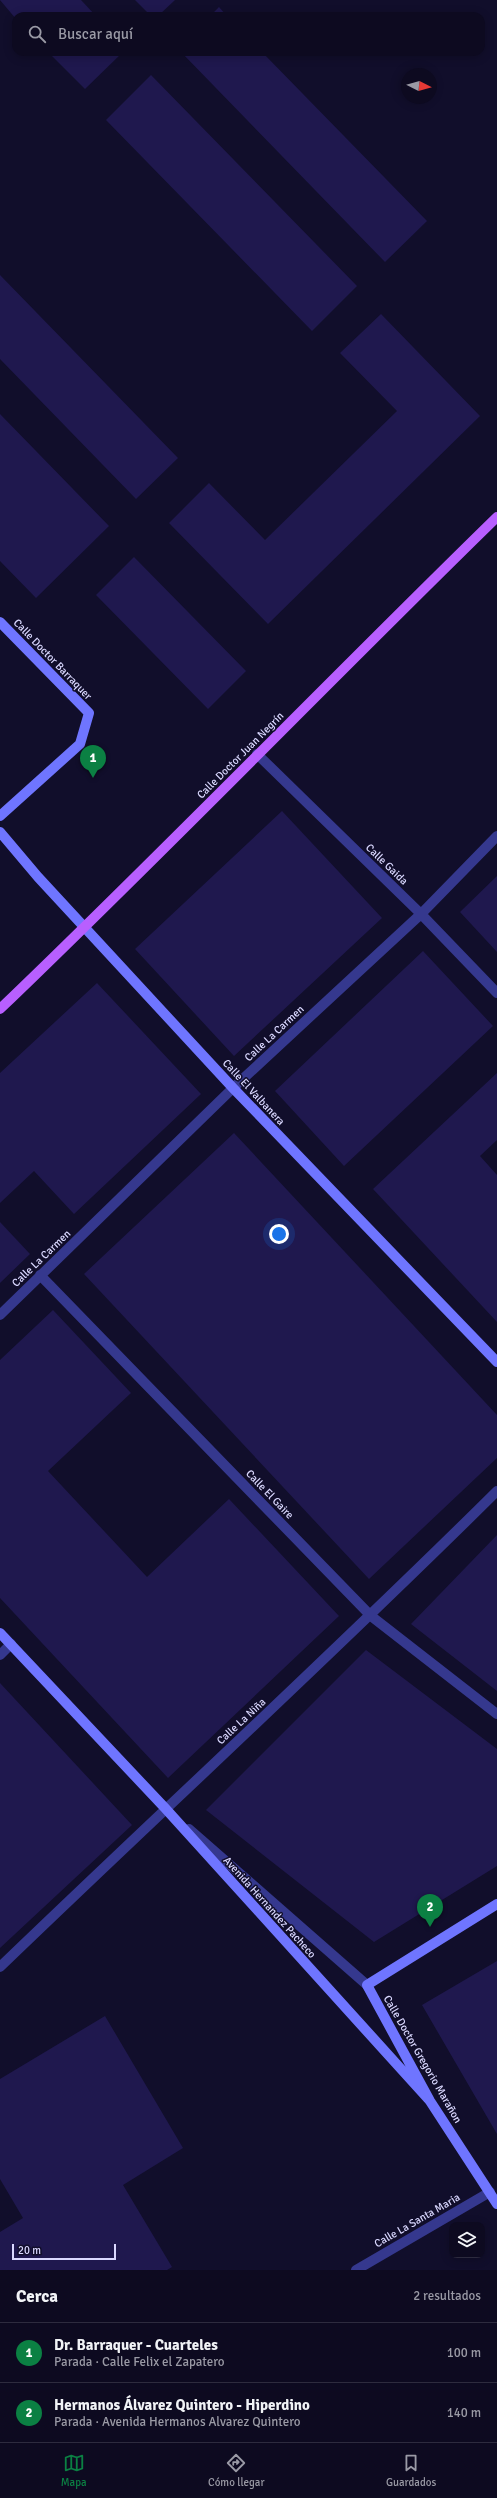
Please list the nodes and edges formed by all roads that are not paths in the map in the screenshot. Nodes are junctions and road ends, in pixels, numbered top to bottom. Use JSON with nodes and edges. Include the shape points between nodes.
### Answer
{"nodes":[{"id":1,"x":497,"y":517,"type":"edge"},
{"id":2,"x":0,"y":622,"type":"edge"},
{"id":3,"x":257,"y":754,"type":"junction"},
{"id":4,"x":0,"y":816,"type":"edge"},
{"id":5,"x":0,"y":832,"type":"edge"},
{"id":6,"x":497,"y":836,"type":"edge"},
{"id":7,"x":421,"y":914,"type":"junction"},
{"id":8,"x":85,"y":928,"type":"junction"},
{"id":9,"x":497,"y":993,"type":"edge"},
{"id":10,"x":0,"y":1009,"type":"edge"},
{"id":11,"x":233,"y":1088,"type":"junction"},
{"id":12,"x":40,"y":1275,"type":"junction"},
{"id":13,"x":0,"y":1315,"type":"edge"},
{"id":14,"x":497,"y":1362,"type":"edge"},
{"id":15,"x":497,"y":1491,"type":"edge"},
{"id":16,"x":371,"y":1616,"type":"junction"},
{"id":17,"x":0,"y":1633,"type":"edge"},
{"id":18,"x":11,"y":1644,"type":"junction"},
{"id":19,"x":0,"y":1655,"type":"edge"},
{"id":20,"x":497,"y":1714,"type":"edge"},
{"id":21,"x":165,"y":1808,"type":"junction"},
{"id":22,"x":496,"y":1906,"type":"edge"},
{"id":23,"x":0,"y":1967,"type":"edge"},
{"id":24,"x":367,"y":1985,"type":"junction"},
{"id":25,"x":430,"y":2101,"type":"junction"},
{"id":26,"x":490,"y":2192,"type":"junction"},
{"id":27,"x":497,"y":2204,"type":"edge"},
{"id":28,"x":356,"y":2270,"type":"edge"}],
"edges":[{"from":1,"to":3,"type":"main road","name":"Calle Doctor Juan Negrín"},
{"from":2,"to":4,"type":"street","name":"Calle Doctor Barraquer","via":[[89,713],[80,744]]},
{"from":3,"to":7,"type":"street","name":"Calle Gaida"},
{"from":3,"to":8,"type":"main road","name":"Calle Doctor Juan Negrín"},
{"from":5,"to":8,"type":"street","name":"Calle El Valbanera"},
{"from":6,"to":7,"type":"street","name":"Calle La Carmen"},
{"from":7,"to":9,"type":"street","name":"Calle Gaida"},
{"from":7,"to":11,"type":"street","name":"Calle La Carmen"},
{"from":8,"to":10,"type":"main road","name":"Calle Doctor Juan Negrín"},
{"from":8,"to":11,"type":"street","name":"Calle El Valbanera"},
{"from":11,"to":12,"type":"street","name":"Calle La Carmen"},
{"from":11,"to":14,"type":"street","name":"Calle El Valbanera"},
{"from":12,"to":13,"type":"street","name":"Calle La Carmen"},
{"from":12,"to":16,"type":"street","name":"Calle El Gaire"},
{"from":15,"to":16,"type":"street","name":"Calle La Niña"},
{"from":16,"to":20,"type":"street","name":"Calle El Gaire"},
{"from":16,"to":21,"type":"street","name":"Calle La Niña"},
{"from":17,"to":18,"type":"street","name":"Avenida Hernandez Pacheco"},
{"from":18,"to":19,"type":"street"},
{"from":18,"to":21,"type":"street","name":"Avenida Hernandez Pacheco"},
{"from":21,"to":23,"type":"street","name":"Calle La Niña"},
{"from":21,"to":24,"type":"street","name":"Avenida Hernandez Pacheco"},
{"from":21,"to":25,"type":"street","name":"Avenida Hernandez Pacheco"},
{"from":22,"to":24,"type":"street"},
{"from":24,"to":25,"type":"street","name":"Calle Doctor Gregorio Marañon"},
{"from":25,"to":26,"type":"street","name":"Calle Doctor Gregorio Marañon"},
{"from":26,"to":27,"type":"street","name":"Calle Doctor Gregorio Marañon"},
{"from":26,"to":28,"type":"street","name":"Calle La Santa Maria"}]}
